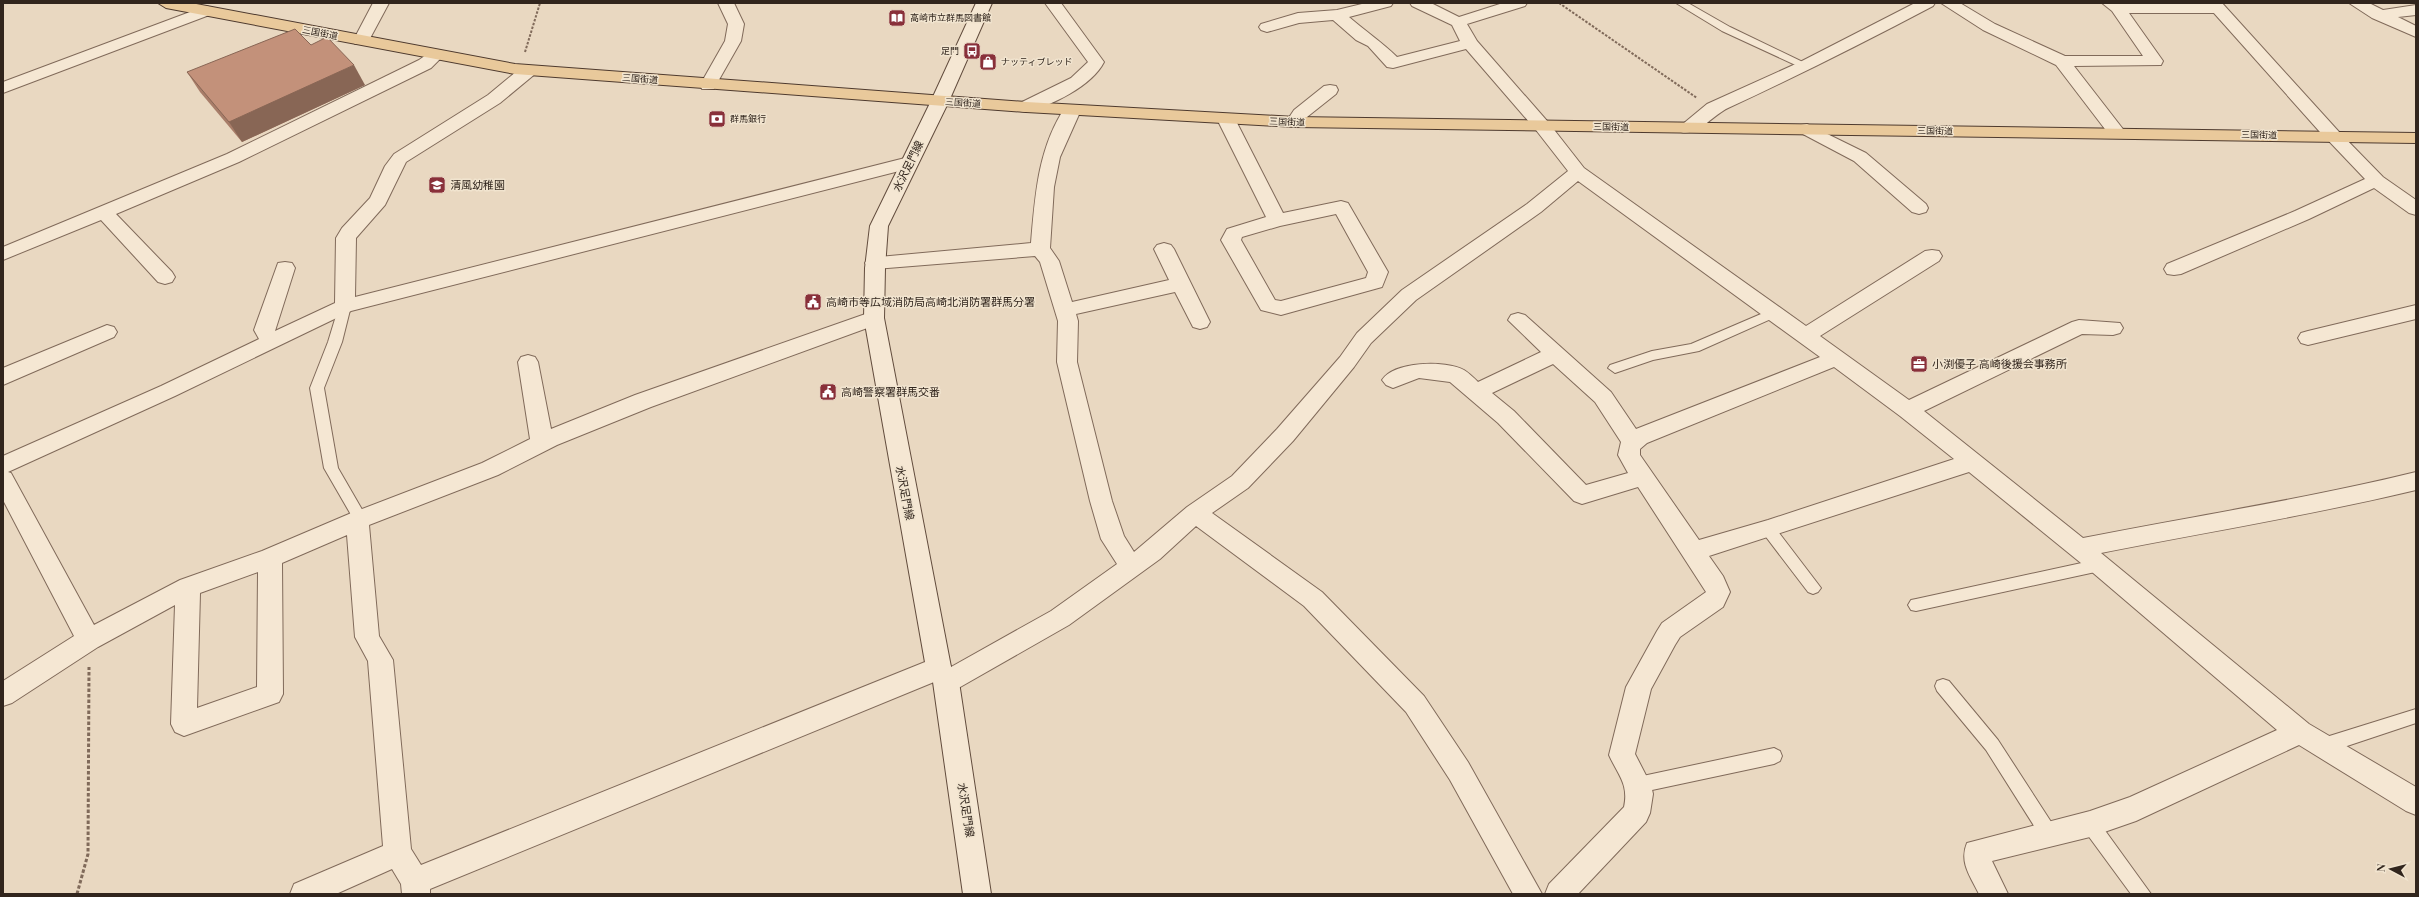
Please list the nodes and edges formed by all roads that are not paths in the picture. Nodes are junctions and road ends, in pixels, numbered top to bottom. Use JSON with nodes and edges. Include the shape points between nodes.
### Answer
{"nodes":[{"id":1,"x":166,"y":3,"type":"edge"},
{"id":2,"x":382,"y":3,"type":"edge"},
{"id":3,"x":726,"y":3,"type":"edge"},
{"id":4,"x":984,"y":3,"type":"edge"},
{"id":5,"x":1052,"y":3,"type":"edge"},
{"id":6,"x":1385,"y":3,"type":"edge"},
{"id":7,"x":1418,"y":3,"type":"edge"},
{"id":8,"x":1519,"y":3,"type":"edge"},
{"id":9,"x":1680,"y":3,"type":"edge"},
{"id":10,"x":1927,"y":3,"type":"edge"},
{"id":11,"x":1949,"y":3,"type":"edge"},
{"id":12,"x":2357,"y":3,"type":"edge"},
{"id":13,"x":2114,"y":6,"type":"edge"},
{"id":14,"x":2215,"y":6,"type":"edge"},
{"id":15,"x":2416,"y":10,"type":"edge"},
{"id":16,"x":206,"y":11,"type":"junction"},
{"id":17,"x":1337,"y":14,"type":"junction"},
{"id":18,"x":2378,"y":15,"type":"junction"},
{"id":19,"x":1458,"y":22,"type":"junction"},
{"id":20,"x":1268,"y":27,"type":"dead end"},
{"id":21,"x":2416,"y":32,"type":"edge"},
{"id":22,"x":361,"y":41,"type":"junction"},
{"id":23,"x":1470,"y":43,"type":"junction"},
{"id":24,"x":436,"y":55,"type":"junction"},
{"id":25,"x":2062,"y":60,"type":"junction"},
{"id":26,"x":527,"y":62,"type":"junction"},
{"id":27,"x":1806,"y":66,"type":"junction"},
{"id":28,"x":708,"y":85,"type":"junction"},
{"id":29,"x":3,"y":88,"type":"edge"},
{"id":30,"x":1330,"y":90,"type":"dead end"},
{"id":31,"x":940,"y":101,"type":"junction"},
{"id":32,"x":1026,"y":107,"type":"junction"},
{"id":33,"x":1072,"y":110,"type":"junction"},
{"id":34,"x":1226,"y":119,"type":"junction"},
{"id":35,"x":1295,"y":122,"type":"junction"},
{"id":36,"x":1542,"y":126,"type":"junction"},
{"id":37,"x":1687,"y":128,"type":"junction"},
{"id":38,"x":1807,"y":129,"type":"junction"},
{"id":39,"x":2117,"y":133,"type":"junction"},
{"id":40,"x":2334,"y":137,"type":"junction"},
{"id":41,"x":2416,"y":138,"type":"edge"},
{"id":42,"x":908,"y":163,"type":"junction"},
{"id":43,"x":1578,"y":172,"type":"junction"},
{"id":44,"x":2377,"y":181,"type":"junction"},
{"id":45,"x":1919,"y":208,"type":"dead end"},
{"id":46,"x":2416,"y":209,"type":"edge"},
{"id":47,"x":104,"y":212,"type":"junction"},
{"id":48,"x":1277,"y":220,"type":"junction"},
{"id":49,"x":1040,"y":249,"type":"junction"},
{"id":50,"x":1164,"y":249,"type":"dead end"},
{"id":51,"x":3,"y":254,"type":"edge"},
{"id":52,"x":1932,"y":256,"type":"dead end"},
{"id":53,"x":876,"y":263,"type":"junction"},
{"id":54,"x":285,"y":268,"type":"dead end"},
{"id":55,"x":2174,"y":269,"type":"dead end"},
{"id":56,"x":165,"y":277,"type":"dead end"},
{"id":57,"x":1181,"y":284,"type":"junction"},
{"id":58,"x":344,"y":306,"type":"junction"},
{"id":59,"x":1065,"y":310,"type":"junction"},
{"id":60,"x":1775,"y":312,"type":"junction"},
{"id":61,"x":2416,"y":312,"type":"edge"},
{"id":62,"x":874,"y":318,"type":"junction"},
{"id":63,"x":1518,"y":320,"type":"dead end"},
{"id":64,"x":1200,"y":322,"type":"dead end"},
{"id":65,"x":2113,"y":328,"type":"dead end"},
{"id":66,"x":107,"y":332,"type":"dead end"},
{"id":67,"x":1807,"y":335,"type":"junction"},
{"id":68,"x":2308,"y":338,"type":"dead end"},
{"id":69,"x":271,"y":342,"type":"junction"},
{"id":70,"x":1556,"y":354,"type":"junction"},
{"id":71,"x":1838,"y":358,"type":"junction"},
{"id":72,"x":528,"y":362,"type":"dead end"},
{"id":73,"x":1615,"y":368,"type":"dead end"},
{"id":74,"x":3,"y":377,"type":"edge"},
{"id":75,"x":1393,"y":380,"type":"dead end"},
{"id":76,"x":1476,"y":392,"type":"junction"},
{"id":77,"x":1908,"y":410,"type":"junction"},
{"id":78,"x":1632,"y":441,"type":"junction"},
{"id":79,"x":542,"y":443,"type":"junction"},
{"id":80,"x":1972,"y":462,"type":"junction"},
{"id":81,"x":3,"y":465,"type":"edge"},
{"id":82,"x":1643,"y":477,"type":"junction"},
{"id":83,"x":3,"y":479,"type":"edge"},
{"id":84,"x":2416,"y":481,"type":"edge"},
{"id":85,"x":1195,"y":513,"type":"junction"},
{"id":86,"x":357,"y":520,"type":"junction"},
{"id":87,"x":1768,"y":529,"type":"junction"},
{"id":88,"x":2078,"y":548,"type":"junction"},
{"id":89,"x":1693,"y":551,"type":"junction"},
{"id":90,"x":270,"y":558,"type":"junction"},
{"id":91,"x":2100,"y":565,"type":"junction"},
{"id":92,"x":1131,"y":567,"type":"junction"},
{"id":93,"x":188,"y":586,"type":"junction"},
{"id":94,"x":1813,"y":588,"type":"dead end"},
{"id":95,"x":1916,"y":605,"type":"dead end"},
{"id":96,"x":90,"y":640,"type":"junction"},
{"id":97,"x":943,"y":675,"type":"junction"},
{"id":98,"x":1943,"y":686,"type":"dead end"},
{"id":99,"x":3,"y":695,"type":"edge"},
{"id":100,"x":2416,"y":716,"type":"edge"},
{"id":101,"x":2300,"y":732,"type":"junction"},
{"id":102,"x":2323,"y":746,"type":"junction"},
{"id":103,"x":1774,"y":756,"type":"dead end"},
{"id":104,"x":1638,"y":785,"type":"junction"},
{"id":105,"x":2416,"y":802,"type":"edge"},
{"id":106,"x":2090,"y":824,"type":"junction"},
{"id":107,"x":2049,"y":834,"type":"junction"},
{"id":108,"x":397,"y":853,"type":"junction"},
{"id":109,"x":415,"y":888,"type":"edge"},
{"id":110,"x":304,"y":894,"type":"edge"},
{"id":111,"x":977,"y":894,"type":"edge"},
{"id":112,"x":1528,"y":894,"type":"edge"},
{"id":113,"x":1559,"y":894,"type":"edge"},
{"id":114,"x":1994,"y":894,"type":"edge"},
{"id":115,"x":2142,"y":894,"type":"edge"}],
"edges":[{"from":1,"to":16,"type":"main road","name":"三国街道"},
{"from":2,"to":22,"type":"street"},
{"from":3,"to":28,"type":"street","via":[[736,24],[733,41]]},
{"from":4,"to":31,"type":"street","name":"水沢足門線"},
{"from":5,"to":32,"type":"street","via":[[1096,62],[1095,68],[1083,78]]},
{"from":6,"to":17,"type":"street"},
{"from":7,"to":19,"type":"street"},
{"from":8,"to":19,"type":"street"},
{"from":9,"to":27,"type":"lane","via":[[1726,29]]},
{"from":10,"to":27,"type":"street"},
{"from":11,"to":25,"type":"street","via":[[1989,27]]},
{"from":12,"to":18,"type":"street"},
{"from":13,"to":14,"type":"street"},
{"from":13,"to":25,"type":"street","via":[[2155,61]]},
{"from":14,"to":40,"type":"street"},
{"from":15,"to":18,"type":"street"},
{"from":16,"to":22,"type":"main road","name":"三国街道"},
{"from":16,"to":29,"type":"street"},
{"from":17,"to":20,"type":"street","via":[[1298,18]]},
{"from":17,"to":23,"type":"street","via":[[1362,37],[1374,42],[1393,63]]},
{"from":18,"to":21,"type":"street"},
{"from":19,"to":23,"type":"street"},
{"from":22,"to":24,"type":"main road","name":"三国街道"},
{"from":23,"to":36,"type":"street"},
{"from":24,"to":26,"type":"main road","name":"三国街道"},
{"from":24,"to":47,"type":"street","via":[[425,64],[233,158]]},
{"from":25,"to":39,"type":"street"},
{"from":26,"to":28,"type":"main road","name":"三国街道"},
{"from":26,"to":58,"type":"street","via":[[494,99],[412,150],[394,166],[378,201],[346,238]]},
{"from":27,"to":37,"type":"street","via":[[1712,108]]},
{"from":28,"to":31,"type":"main road","name":"三国街道"},
{"from":30,"to":35,"type":"street","via":[[1300,114]]},
{"from":31,"to":32,"type":"main road","name":"三国街道"},
{"from":31,"to":42,"type":"street","name":"水沢足門線"},
{"from":32,"to":33,"type":"main road","name":"三国街道"},
{"from":33,"to":34,"type":"main road","name":"三国街道"},
{"from":33,"to":49,"type":"street","via":[[1051,157],[1044,187]]},
{"from":34,"to":35,"type":"main road","name":"三国街道"},
{"from":34,"to":48,"type":"street"},
{"from":35,"to":36,"type":"main road","name":"三国街道"},
{"from":36,"to":37,"type":"main road","name":"三国街道"},
{"from":36,"to":43,"type":"street"},
{"from":37,"to":38,"type":"main road","name":"三国街道"},
{"from":38,"to":39,"type":"main road","name":"三国街道"},
{"from":38,"to":45,"type":"street","via":[[1860,157]]},
{"from":39,"to":40,"type":"main road","name":"三国街道"},
{"from":40,"to":41,"type":"main road","name":"三国街道"},
{"from":40,"to":44,"type":"street"},
{"from":42,"to":53,"type":"street","name":"水沢足門線","via":[[879,226]]},
{"from":42,"to":58,"type":"street"},
{"from":43,"to":60,"type":"street"},
{"from":43,"to":85,"type":"street","via":[[1534,208],[1409,295],[1364,338],[1347,362],[1240,482]]},
{"from":44,"to":46,"type":"street"},
{"from":44,"to":55,"type":"street"},
{"from":47,"to":51,"type":"street"},
{"from":47,"to":56,"type":"street"},
{"from":48,"to":48,"type":"street","via":[[1341,207],[1378,272],[1375,282],[1281,308],[1268,306],[1231,240],[1234,233]]},
{"from":49,"to":53,"type":"street"},
{"from":49,"to":59,"type":"street","via":[[1049,262]]},
{"from":50,"to":57,"type":"street"},
{"from":52,"to":67,"type":"street"},
{"from":53,"to":62,"type":"street","name":"水沢足門線"},
{"from":54,"to":69,"type":"street","via":[[264,330]]},
{"from":57,"to":59,"type":"street"},
{"from":57,"to":64,"type":"street"},
{"from":58,"to":69,"type":"street"},
{"from":58,"to":86,"type":"lane","via":[[335,342],[317,388],[331,468],[358,513]]},
{"from":59,"to":92,"type":"street","via":[[1068,321],[1067,362],[1101,501],[1113,539]]},
{"from":60,"to":67,"type":"street"},
{"from":60,"to":73,"type":"lane","via":[[1694,348],[1652,356]]},
{"from":61,"to":68,"type":"street"},
{"from":62,"to":79,"type":"street","via":[[643,401]]},
{"from":62,"to":97,"type":"street","name":"水沢足門線"},
{"from":63,"to":70,"type":"street"},
{"from":65,"to":77,"type":"street","via":[[2079,327]]},
{"from":66,"to":74,"type":"street"},
{"from":67,"to":71,"type":"street"},
{"from":69,"to":81,"type":"street"},
{"from":70,"to":76,"type":"street"},
{"from":70,"to":78,"type":"street","via":[[1603,396]]},
{"from":71,"to":77,"type":"street"},
{"from":71,"to":78,"type":"street"},
{"from":72,"to":79,"type":"street"},
{"from":75,"to":76,"type":"street","via":[[1418,370],[1456,375]]},
{"from":76,"to":82,"type":"street","via":[[1506,417],[1582,495]]},
{"from":77,"to":80,"type":"street"},
{"from":78,"to":82,"type":"street","via":[[1628,452]]},
{"from":79,"to":86,"type":"street","via":[[490,469]]},
{"from":80,"to":87,"type":"street"},
{"from":80,"to":88,"type":"street"},
{"from":82,"to":89,"type":"street"},
{"from":83,"to":96,"type":"street"},
{"from":84,"to":88,"type":"street","via":[[2332,501],[2266,511]]},
{"from":85,"to":92,"type":"street","via":[[1152,552]]},
{"from":85,"to":112,"type":"street","via":[[1312,599],[1414,704],[1459,771]]},
{"from":86,"to":90,"type":"street"},
{"from":86,"to":108,"type":"street","via":[[367,637],[380,660]]},
{"from":87,"to":89,"type":"street"},
{"from":87,"to":94,"type":"lane"},
{"from":88,"to":91,"type":"street"},
{"from":89,"to":104,"type":"street","via":[[1715,583],[1718,592],[1714,600],[1672,630],[1640,687],[1622,756]]},
{"from":90,"to":93,"type":"street"},
{"from":90,"to":93,"type":"street","via":[[270,694],[184,724]]},
{"from":91,"to":95,"type":"lane"},
{"from":91,"to":101,"type":"street"},
{"from":92,"to":97,"type":"street","via":[[1060,618]]},
{"from":93,"to":96,"type":"street"},
{"from":96,"to":99,"type":"street"},
{"from":97,"to":109,"type":"street"},
{"from":97,"to":111,"type":"street","name":"水沢足門線"},
{"from":98,"to":107,"type":"lane","via":[[1992,745]]},
{"from":100,"to":102,"type":"lane"},
{"from":101,"to":102,"type":"street"},
{"from":101,"to":106,"type":"street","via":[[2136,808]]},
{"from":102,"to":105,"type":"street"},
{"from":103,"to":104,"type":"lane"},
{"from":104,"to":113,"type":"street","via":[[1640,794],[1636,812]]},
{"from":106,"to":107,"type":"street"},
{"from":106,"to":115,"type":"lane"},
{"from":107,"to":114,"type":"street","via":[[1977,852],[1977,862]]},
{"from":108,"to":109,"type":"street"},
{"from":108,"to":110,"type":"street"}]}
